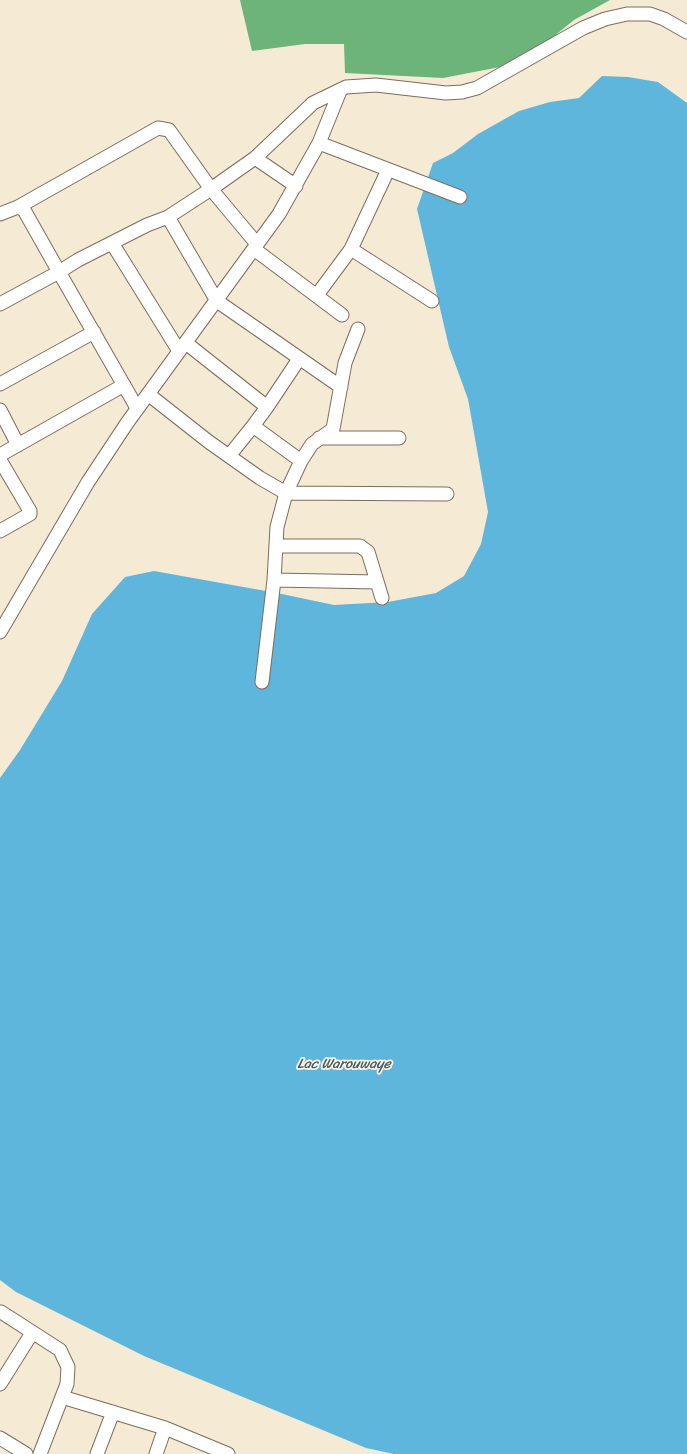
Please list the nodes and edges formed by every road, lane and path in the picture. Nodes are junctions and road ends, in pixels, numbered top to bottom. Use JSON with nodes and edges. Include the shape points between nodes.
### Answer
{"nodes":[{"id":1,"x":687,"y":32,"type":"edge"},
{"id":2,"x":340,"y":91,"type":"junction"},
{"id":3,"x":319,"y":143,"type":"junction"},
{"id":4,"x":255,"y":158,"type":"junction"},
{"id":5,"x":388,"y":170,"type":"junction"},
{"id":6,"x":296,"y":186,"type":"junction"},
{"id":7,"x":211,"y":189,"type":"junction"},
{"id":8,"x":460,"y":197,"type":"dead end"},
{"id":9,"x":18,"y":207,"type":"junction"},
{"id":10,"x":0,"y":214,"type":"edge"},
{"id":11,"x":168,"y":217,"type":"junction"},
{"id":12,"x":112,"y":243,"type":"junction"},
{"id":13,"x":256,"y":247,"type":"junction"},
{"id":14,"x":351,"y":249,"type":"junction"},
{"id":15,"x":59,"y":272,"type":"junction"},
{"id":16,"x":317,"y":295,"type":"junction"},
{"id":17,"x":217,"y":301,"type":"junction"},
{"id":18,"x":432,"y":301,"type":"dead end"},
{"id":19,"x":0,"y":304,"type":"edge"},
{"id":20,"x":342,"y":315,"type":"dead end"},
{"id":21,"x":358,"y":329,"type":"dead end"},
{"id":22,"x":94,"y":332,"type":"junction"},
{"id":23,"x":182,"y":347,"type":"junction"},
{"id":24,"x":300,"y":358,"type":"junction"},
{"id":25,"x":0,"y":384,"type":"edge"},
{"id":26,"x":124,"y":385,"type":"junction"},
{"id":27,"x":341,"y":387,"type":"junction"},
{"id":28,"x":148,"y":394,"type":"junction"},
{"id":29,"x":267,"y":407,"type":"junction"},
{"id":30,"x":137,"y":408,"type":"junction"},
{"id":31,"x":0,"y":410,"type":"edge"},
{"id":32,"x":253,"y":426,"type":"junction"},
{"id":33,"x":319,"y":438,"type":"junction"},
{"id":34,"x":400,"y":438,"type":"dead end"},
{"id":35,"x":18,"y":445,"type":"junction"},
{"id":36,"x":0,"y":455,"type":"edge"},
{"id":37,"x":229,"y":456,"type":"junction"},
{"id":38,"x":0,"y":460,"type":"edge"},
{"id":39,"x":301,"y":461,"type":"junction"},
{"id":40,"x":286,"y":493,"type":"junction"},
{"id":41,"x":447,"y":494,"type":"dead end"},
{"id":42,"x":0,"y":531,"type":"edge"},
{"id":43,"x":276,"y":546,"type":"junction"},
{"id":44,"x":274,"y":580,"type":"junction"},
{"id":45,"x":377,"y":582,"type":"junction"},
{"id":46,"x":382,"y":598,"type":"dead end"},
{"id":47,"x":0,"y":632,"type":"edge"},
{"id":48,"x":262,"y":682,"type":"dead end"},
{"id":49,"x":1,"y":1312,"type":"dead end"},
{"id":50,"x":32,"y":1333,"type":"junction"},
{"id":51,"x":0,"y":1384,"type":"edge"},
{"id":52,"x":62,"y":1397,"type":"junction"},
{"id":53,"x":113,"y":1412,"type":"junction"},
{"id":54,"x":165,"y":1428,"type":"junction"},
{"id":55,"x":0,"y":1438,"type":"edge"},
{"id":56,"x":26,"y":1454,"type":"edge"},
{"id":57,"x":40,"y":1454,"type":"edge"},
{"id":58,"x":97,"y":1454,"type":"edge"},
{"id":59,"x":156,"y":1454,"type":"edge"},
{"id":60,"x":228,"y":1454,"type":"edge"}],
"edges":[{"from":1,"to":2,"type":"street","via":[[650,14],[627,14],[583,28],[477,88],[446,93],[376,84],[346,87]]},
{"from":2,"to":3,"type":"street"},
{"from":2,"to":4,"type":"street","via":[[313,103]]},
{"from":3,"to":5,"type":"street"},
{"from":3,"to":6,"type":"street"},
{"from":4,"to":6,"type":"street"},
{"from":4,"to":7,"type":"street"},
{"from":5,"to":8,"type":"street"},
{"from":5,"to":14,"type":"street"},
{"from":6,"to":13,"type":"street"},
{"from":7,"to":9,"type":"street","via":[[169,130],[158,128]]},
{"from":7,"to":11,"type":"street"},
{"from":7,"to":13,"type":"street"},
{"from":9,"to":10,"type":"street"},
{"from":9,"to":15,"type":"street","via":[[24,210]]},
{"from":11,"to":12,"type":"street","via":[[146,225]]},
{"from":11,"to":17,"type":"street"},
{"from":12,"to":15,"type":"street"},
{"from":12,"to":23,"type":"street"},
{"from":13,"to":16,"type":"street"},
{"from":13,"to":17,"type":"street"},
{"from":14,"to":16,"type":"street"},
{"from":14,"to":18,"type":"street"},
{"from":15,"to":19,"type":"street"},
{"from":15,"to":22,"type":"street"},
{"from":16,"to":20,"type":"street"},
{"from":17,"to":23,"type":"street"},
{"from":17,"to":24,"type":"street"},
{"from":21,"to":27,"type":"street","via":[[345,363]]},
{"from":22,"to":25,"type":"street"},
{"from":22,"to":26,"type":"street"},
{"from":23,"to":28,"type":"street"},
{"from":23,"to":29,"type":"street"},
{"from":24,"to":27,"type":"street"},
{"from":24,"to":29,"type":"street"},
{"from":26,"to":30,"type":"street"},
{"from":26,"to":35,"type":"street"},
{"from":27,"to":33,"type":"street","via":[[332,429]]},
{"from":28,"to":30,"type":"street"},
{"from":28,"to":37,"type":"street"},
{"from":29,"to":32,"type":"street"},
{"from":30,"to":47,"type":"street","via":[[88,482]]},
{"from":31,"to":35,"type":"street"},
{"from":32,"to":37,"type":"street"},
{"from":32,"to":39,"type":"street"},
{"from":33,"to":34,"type":"street"},
{"from":33,"to":39,"type":"street"},
{"from":35,"to":36,"type":"street"},
{"from":37,"to":40,"type":"street"},
{"from":38,"to":42,"type":"street","via":[[30,511],[30,514]]},
{"from":39,"to":40,"type":"street"},
{"from":40,"to":41,"type":"street"},
{"from":40,"to":43,"type":"street","via":[[277,527]]},
{"from":43,"to":44,"type":"street"},
{"from":43,"to":45,"type":"street","via":[[360,546],[368,552]]},
{"from":44,"to":45,"type":"street"},
{"from":44,"to":48,"type":"street"},
{"from":45,"to":46,"type":"street"},
{"from":49,"to":50,"type":"street"},
{"from":50,"to":51,"type":"street"},
{"from":50,"to":52,"type":"street","via":[[60,1350],[66,1362],[67,1378]]},
{"from":52,"to":53,"type":"street"},
{"from":52,"to":57,"type":"street"},
{"from":53,"to":54,"type":"street"},
{"from":53,"to":58,"type":"street"},
{"from":54,"to":59,"type":"street"},
{"from":54,"to":60,"type":"street"},
{"from":55,"to":56,"type":"street"}]}
